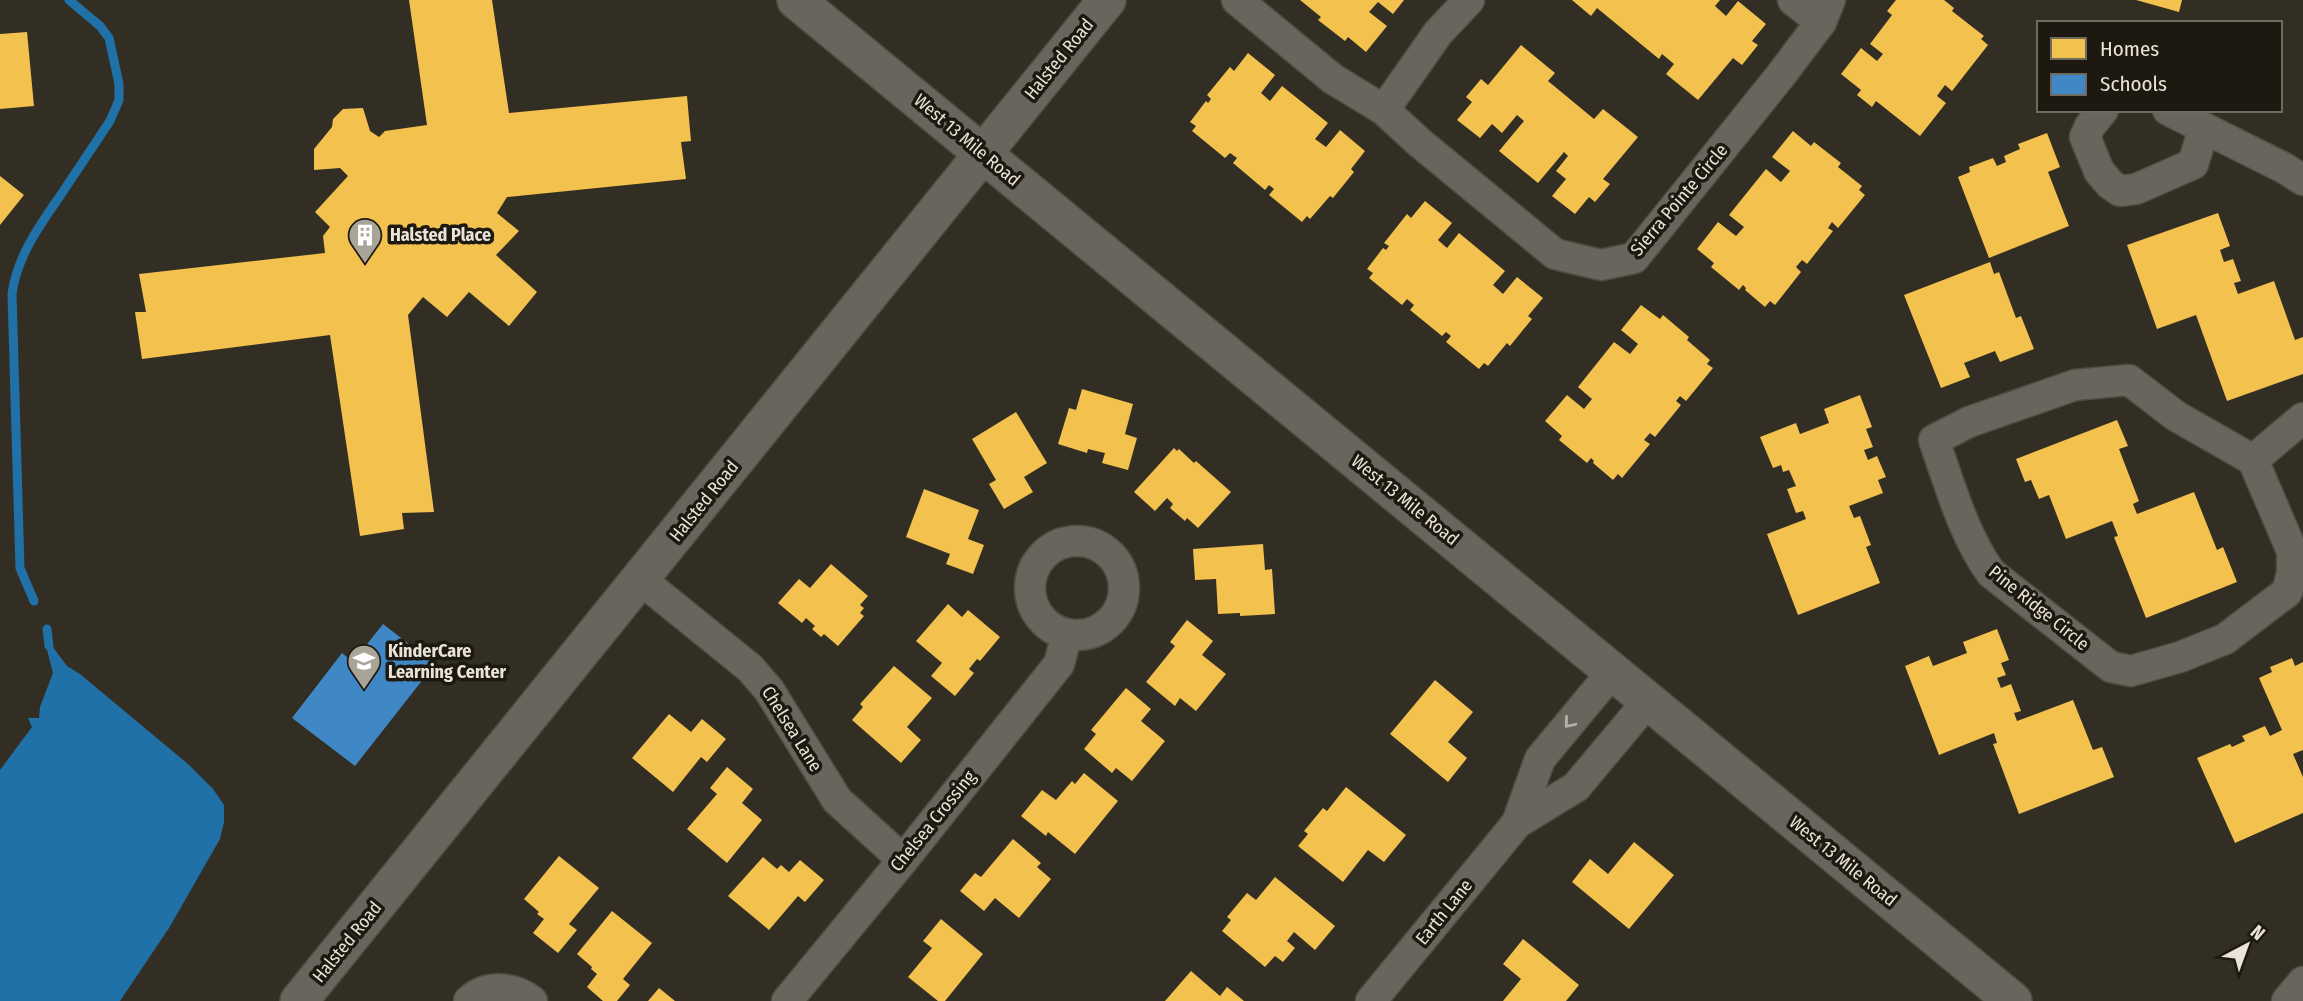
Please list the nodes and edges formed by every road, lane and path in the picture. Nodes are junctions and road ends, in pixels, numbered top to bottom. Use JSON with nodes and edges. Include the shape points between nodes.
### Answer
{"nodes":[{"id":1,"x":796,"y":0,"type":"edge"},
{"id":2,"x":1108,"y":0,"type":"edge"},
{"id":3,"x":1237,"y":0,"type":"edge"},
{"id":4,"x":1469,"y":0,"type":"edge"},
{"id":5,"x":1793,"y":0,"type":"edge"},
{"id":6,"x":1825,"y":11,"type":"edge"},
{"id":7,"x":1384,"y":110,"type":"junction"},
{"id":8,"x":2102,"y":112,"type":"edge"},
{"id":9,"x":2172,"y":112,"type":"edge"},
{"id":10,"x":2204,"y":128,"type":"junction"},
{"id":11,"x":984,"y":153,"type":"junction"},
{"id":12,"x":2303,"y":180,"type":"edge"},
{"id":13,"x":2303,"y":418,"type":"edge"},
{"id":14,"x":2253,"y":460,"type":"junction"},
{"id":15,"x":640,"y":579,"type":"junction"},
{"id":16,"x":1067,"y":634,"type":"dead end"},
{"id":17,"x":1613,"y":671,"type":"junction"},
{"id":18,"x":1648,"y":701,"type":"junction"},
{"id":19,"x":1517,"y":823,"type":"junction"},
{"id":20,"x":903,"y":860,"type":"junction"},
{"id":21,"x":2303,"y":982,"type":"edge"},
{"id":22,"x":299,"y":1001,"type":"edge"},
{"id":23,"x":469,"y":1001,"type":"edge"},
{"id":24,"x":532,"y":1001,"type":"edge"},
{"id":25,"x":787,"y":1001,"type":"edge"},
{"id":26,"x":1371,"y":1001,"type":"edge"},
{"id":27,"x":2013,"y":1001,"type":"edge"},
{"id":28,"x":2287,"y":1001,"type":"edge"}],
"edges":[{"from":1,"to":11,"type":"street","name":"West 13 Mile Road"},
{"from":2,"to":11,"type":"street","name":"Halsted Road"},
{"from":3,"to":7,"type":"street","name":"Sierra Pointe Circle","via":[[1334,79]]},
{"from":4,"to":7,"type":"street","via":[[1438,33]]},
{"from":5,"to":6,"type":"street"},
{"from":6,"to":7,"type":"street","name":"Sierra Pointe Circle","via":[[1782,75],[1634,258],[1601,265],[1555,254]]},
{"from":8,"to":10,"type":"street","via":[[2085,137],[2098,171],[2120,191],[2136,189],[2193,164]]},
{"from":9,"to":10,"type":"street"},
{"from":10,"to":12,"type":"street"},
{"from":11,"to":15,"type":"street","name":"Halsted Road"},
{"from":11,"to":17,"type":"street","name":"West 13 Mile Road"},
{"from":13,"to":14,"type":"street"},
{"from":14,"to":14,"type":"street","name":"Pine Ridge Circle","via":[[2292,551],[2287,592],[2225,639],[2131,671],[2111,667],[1991,573],[1955,501],[1934,440],[1969,422],[2075,385],[2129,380],[2176,416]]},
{"from":15,"to":20,"type":"street","name":"Chelsea Lane","via":[[750,668],[769,690],[837,800]]},
{"from":15,"to":22,"type":"street","name":"Halsted Road"},
{"from":16,"to":20,"type":"street","name":"Chelsea Crossing","via":[[1059,664]]},
{"from":17,"to":18,"type":"street","name":"West 13 Mile Road"},
{"from":17,"to":19,"type":"street","name":"Earth Lane","one_way":true,"via":[[1540,759]]},
{"from":18,"to":19,"type":"street","name":"Earth Lane","via":[[1576,787]]},
{"from":18,"to":27,"type":"street","name":"West 13 Mile Road"},
{"from":19,"to":26,"type":"street","name":"Earth Lane"},
{"from":20,"to":25,"type":"street","name":"Chelsea Crossing"},
{"from":21,"to":28,"type":"street"},
{"from":23,"to":24,"type":"street","via":[[502,989],[517,991]]}]}
